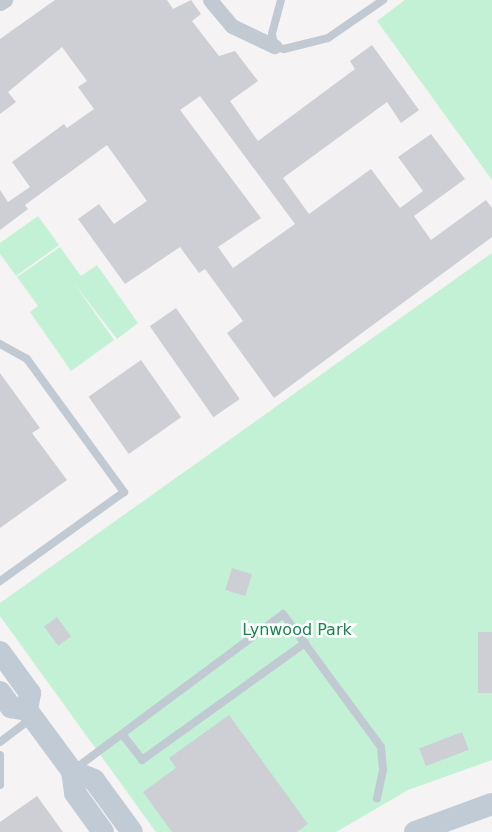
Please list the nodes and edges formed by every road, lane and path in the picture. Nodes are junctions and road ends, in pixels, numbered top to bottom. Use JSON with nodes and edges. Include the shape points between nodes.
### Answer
{"nodes":[{"id":1,"x":5,"y":0,"type":"edge"},
{"id":2,"x":210,"y":0,"type":"edge"},
{"id":3,"x":281,"y":0,"type":"edge"},
{"id":4,"x":383,"y":0,"type":"edge"},
{"id":5,"x":0,"y":3,"type":"edge"},
{"id":6,"x":274,"y":46,"type":"junction"},
{"id":7,"x":0,"y":344,"type":"edge"},
{"id":8,"x":0,"y":581,"type":"edge"},
{"id":9,"x":305,"y":644,"type":"junction"},
{"id":10,"x":0,"y":652,"type":"edge"},
{"id":11,"x":0,"y":692,"type":"edge"},
{"id":12,"x":30,"y":714,"type":"junction"},
{"id":13,"x":122,"y":734,"type":"junction"},
{"id":14,"x":0,"y":742,"type":"edge"},
{"id":15,"x":0,"y":755,"type":"edge"},
{"id":16,"x":72,"y":771,"type":"junction"},
{"id":17,"x":0,"y":785,"type":"edge"},
{"id":18,"x":377,"y":798,"type":"dead end"},
{"id":19,"x":492,"y":804,"type":"edge"},
{"id":20,"x":103,"y":832,"type":"edge"},
{"id":21,"x":132,"y":832,"type":"edge"},
{"id":22,"x":415,"y":832,"type":"edge"}],
"edges":[{"from":1,"to":5,"type":"street"},
{"from":2,"to":6,"type":"street","via":[[232,26]]},
{"from":3,"to":6,"type":"lane","via":[[273,20]]},
{"from":4,"to":6,"type":"lane","via":[[328,38],[308,46]]},
{"from":7,"to":8,"type":"lane","via":[[27,359],[124,492]]},
{"from":9,"to":13,"type":"lane","via":[[142,760]]},
{"from":9,"to":13,"type":"lane","via":[[283,614]]},
{"from":9,"to":18,"type":"lane","via":[[381,747],[384,760]]},
{"from":10,"to":12,"type":"street","via":[[30,693]]},
{"from":11,"to":12,"type":"street","via":[[11,707]]},
{"from":12,"to":14,"type":"lane"},
{"from":12,"to":16,"type":"street"},
{"from":13,"to":16,"type":"lane"},
{"from":15,"to":17,"type":"lane"},
{"from":16,"to":20,"type":"street","via":[[75,793]]},
{"from":16,"to":21,"type":"street","via":[[94,780]]},
{"from":19,"to":22,"type":"street"}]}
